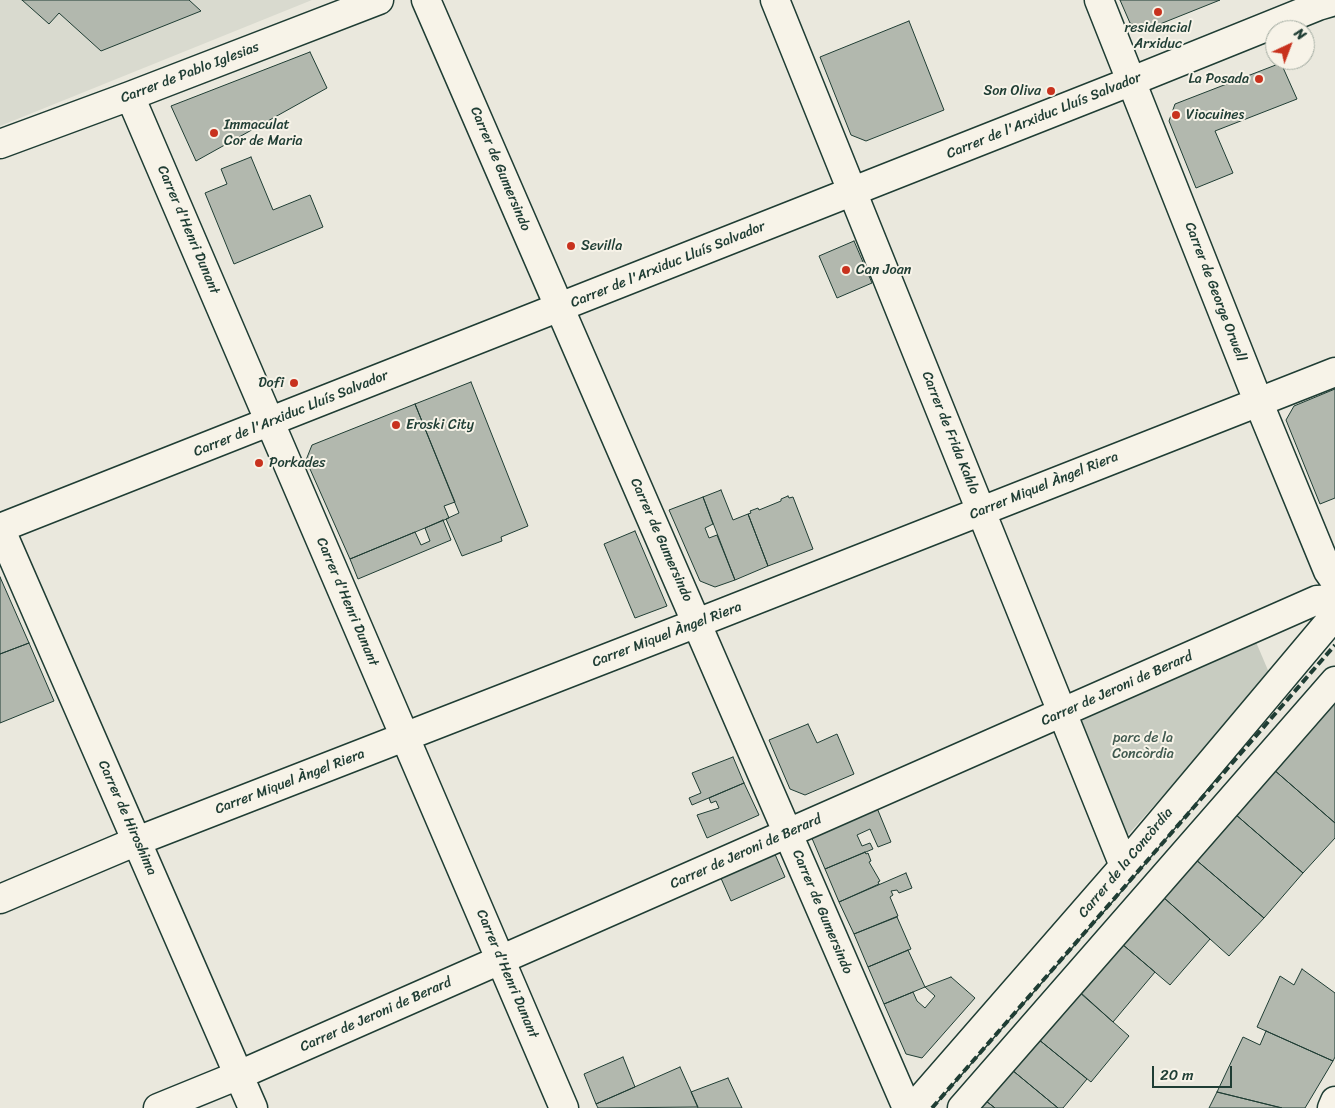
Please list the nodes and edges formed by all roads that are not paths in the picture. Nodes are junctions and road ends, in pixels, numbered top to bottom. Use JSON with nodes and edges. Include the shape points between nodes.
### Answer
{"nodes":[{"id":1,"x":379,"y":0,"type":"edge"},
{"id":2,"x":426,"y":0,"type":"edge"},
{"id":3,"x":775,"y":0,"type":"edge"},
{"id":4,"x":1099,"y":0,"type":"edge"},
{"id":5,"x":1335,"y":1,"type":"edge"},
{"id":6,"x":1132,"y":82,"type":"junction"},
{"id":7,"x":130,"y":96,"type":"junction"},
{"id":8,"x":0,"y":144,"type":"edge"},
{"id":9,"x":852,"y":192,"type":"junction"},
{"id":10,"x":560,"y":307,"type":"junction"},
{"id":11,"x":1335,"y":372,"type":"edge"},
{"id":12,"x":1258,"y":401,"type":"junction"},
{"id":13,"x":270,"y":422,"type":"junction"},
{"id":14,"x":981,"y":511,"type":"junction"},
{"id":15,"x":0,"y":528,"type":"edge"},
{"id":16,"x":1335,"y":581,"type":"edge"},
{"id":17,"x":1335,"y":600,"type":"edge"},
{"id":18,"x":1335,"y":614,"type":"edge"},
{"id":19,"x":697,"y":623,"type":"junction"},
{"id":20,"x":1335,"y":681,"type":"edge"},
{"id":21,"x":1062,"y":713,"type":"junction"},
{"id":22,"x":405,"y":737,"type":"junction"},
{"id":23,"x":788,"y":834,"type":"junction"},
{"id":24,"x":137,"y":841,"type":"junction"},
{"id":25,"x":1124,"y":866,"type":"junction"},
{"id":26,"x":0,"y":899,"type":"edge"},
{"id":27,"x":500,"y":960,"type":"junction"},
{"id":28,"x":239,"y":1075,"type":"junction"},
{"id":29,"x":1335,"y":1101,"type":"edge"},
{"id":30,"x":158,"y":1108,"type":"edge"},
{"id":31,"x":253,"y":1108,"type":"edge"},
{"id":32,"x":564,"y":1108,"type":"edge"},
{"id":33,"x":907,"y":1108,"type":"edge"},
{"id":34,"x":914,"y":1108,"type":"edge"},
{"id":35,"x":962,"y":1108,"type":"edge"},
{"id":36,"x":1332,"y":1108,"type":"edge"}],
"edges":[{"from":1,"to":7,"type":"street","name":"Carrer de Pablo Iglesias"},
{"from":2,"to":10,"type":"street","name":"Carrer de Gumersindo"},
{"from":3,"to":9,"type":"street","name":"Carrer de Frida Kahlo"},
{"from":4,"to":6,"type":"street","name":"Carrer de George Orwell"},
{"from":5,"to":6,"type":"street","name":"Carrer de l'Arxiduc Lluís Salvador"},
{"from":6,"to":9,"type":"street","name":"Carrer de l'Arxiduc Lluís Salvador"},
{"from":6,"to":12,"type":"street","name":"Carrer de George Orwell"},
{"from":7,"to":8,"type":"street","name":"Carrer de Pablo Iglesias"},
{"from":7,"to":13,"type":"street","name":"Carrer d'Henri Dunant"},
{"from":9,"to":10,"type":"street","name":"Carrer de l'Arxiduc Lluís Salvador"},
{"from":9,"to":14,"type":"street","name":"Carrer de Frida Kahlo"},
{"from":10,"to":13,"type":"street","name":"Carrer de l'Arxiduc Lluís Salvador"},
{"from":10,"to":19,"type":"street","name":"Carrer de Gumersindo"},
{"from":11,"to":12,"type":"street","name":"Carrer Miquel Àngel Riera"},
{"from":12,"to":14,"type":"street","name":"Carrer Miquel Àngel Riera"},
{"from":12,"to":16,"type":"street","name":"Carrer de George Orwell","via":[[1328,571]]},
{"from":13,"to":15,"type":"street","name":"Carrer de l'Arxiduc Lluís Salvador"},
{"from":13,"to":22,"type":"street","name":"Carrer d'Henri Dunant"},
{"from":14,"to":19,"type":"street","name":"Carrer Miquel Àngel Riera"},
{"from":14,"to":21,"type":"street","name":"Carrer de Frida Kahlo"},
{"from":15,"to":24,"type":"street","name":"Carrer de Hiroshima"},
{"from":17,"to":21,"type":"street","name":"Carrer de Jeroni de Berard","via":[[1317,600]]},
{"from":18,"to":25,"type":"street","name":"Carrer de la Concòrdia"},
{"from":19,"to":22,"type":"street","name":"Carrer Miquel Àngel Riera"},
{"from":19,"to":23,"type":"street","name":"Carrer de Gumersindo"},
{"from":20,"to":35,"type":"street"},
{"from":21,"to":23,"type":"street","name":"Carrer de Jeroni de Berard"},
{"from":21,"to":25,"type":"street","name":"Carrer de Frida Kahlo"},
{"from":22,"to":24,"type":"street","name":"Carrer Miquel Àngel Riera"},
{"from":22,"to":27,"type":"street","name":"Carrer d'Henri Dunant"},
{"from":23,"to":27,"type":"street","name":"Carrer de Jeroni de Berard"},
{"from":23,"to":33,"type":"street","name":"Carrer de Gumersindo"},
{"from":24,"to":26,"type":"street","name":"Carrer Miquel Àngel Riera"},
{"from":24,"to":28,"type":"street","name":"Carrer de Hiroshima"},
{"from":25,"to":34,"type":"street","name":"Carrer de la Concòrdia"},
{"from":27,"to":28,"type":"street","name":"Carrer de Jeroni de Berard"},
{"from":27,"to":32,"type":"street","name":"Carrer d'Henri Dunant"},
{"from":28,"to":30,"type":"street","name":"Carrer de Jeroni de Berard"},
{"from":28,"to":31,"type":"street","name":"Carrer de Hiroshima"},
{"from":29,"to":36,"type":"street"}]}
